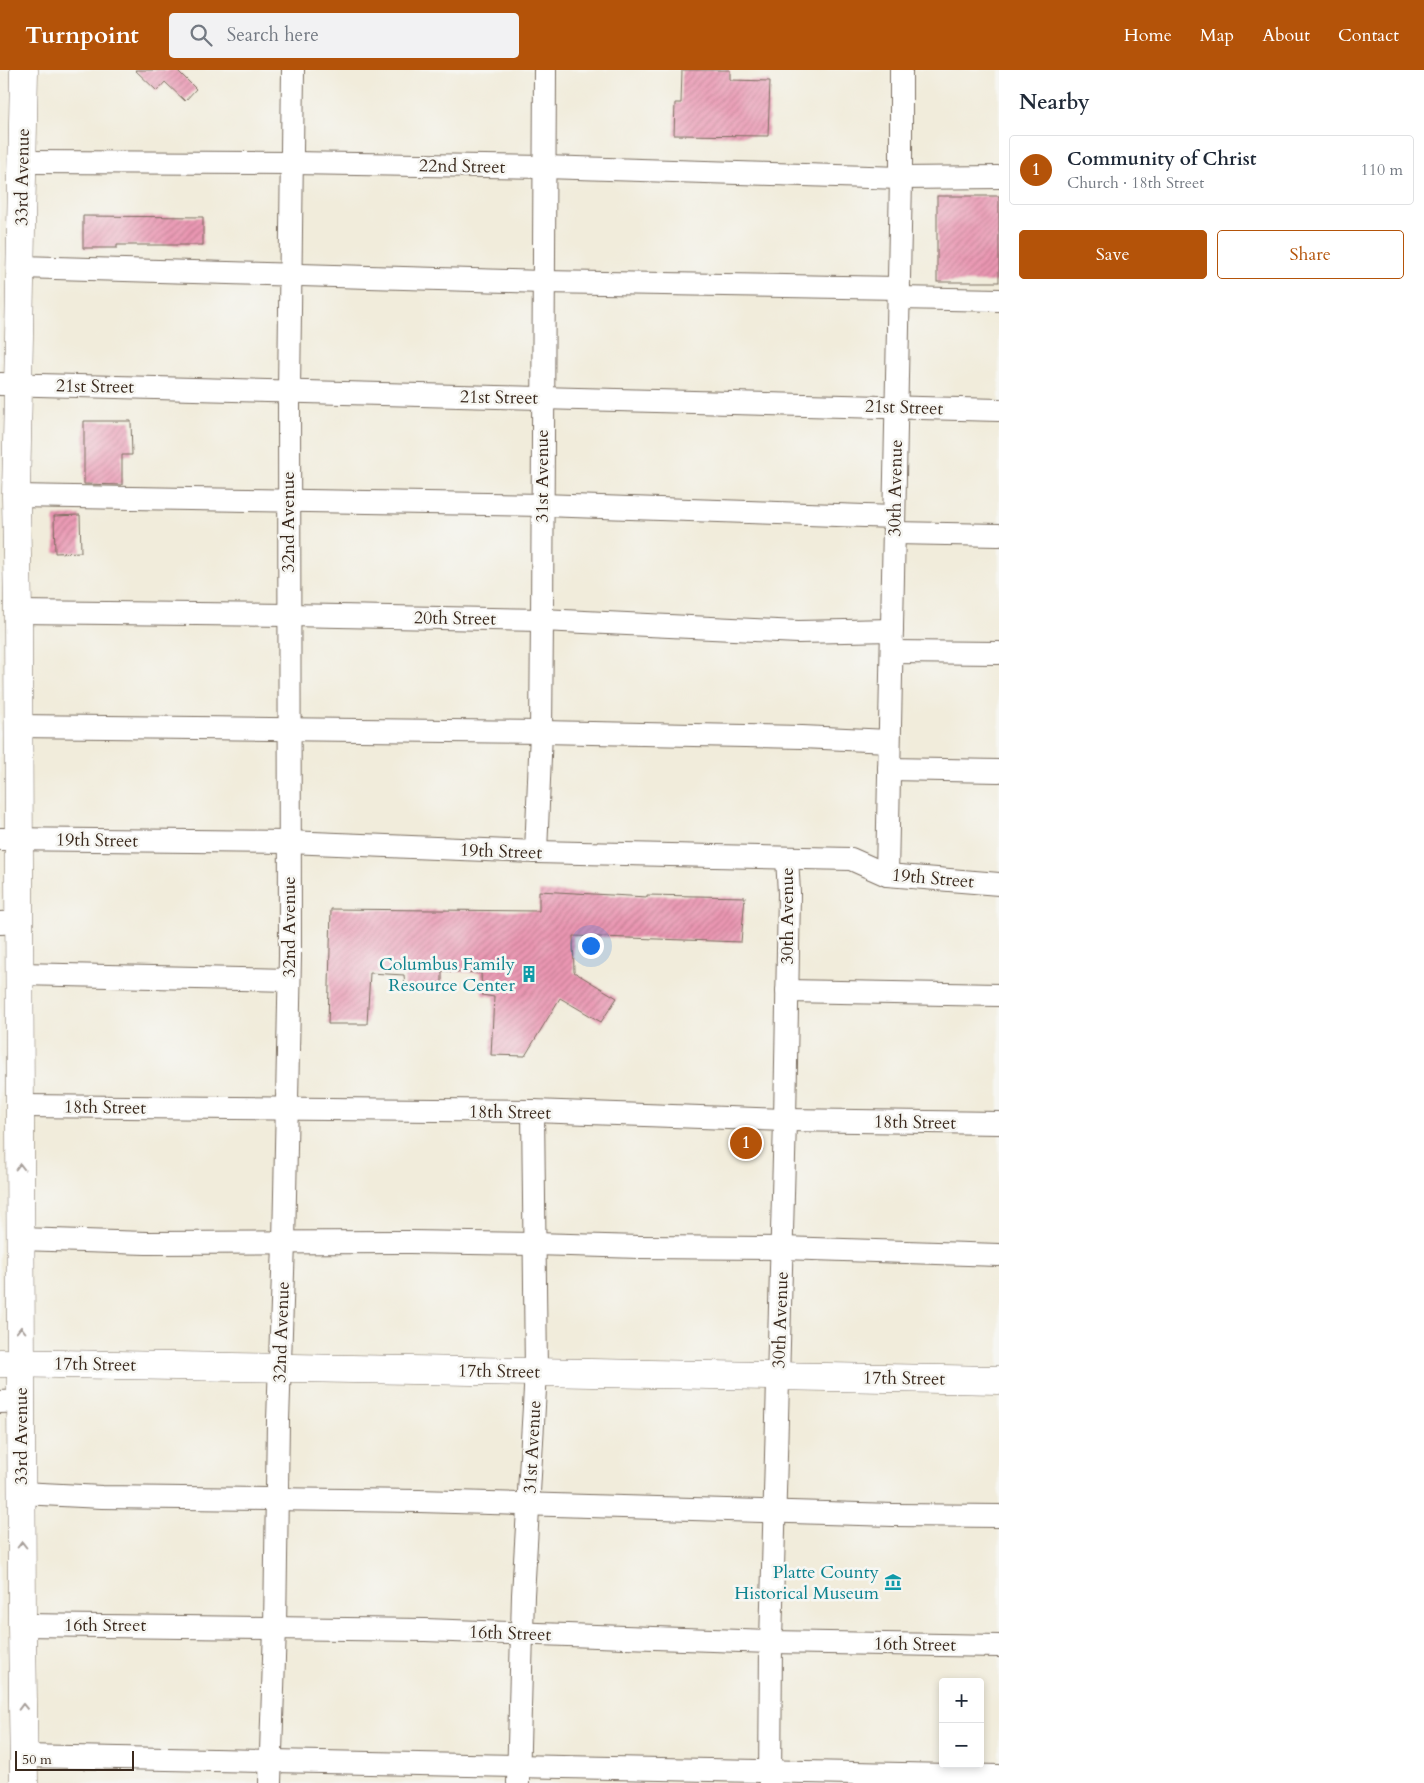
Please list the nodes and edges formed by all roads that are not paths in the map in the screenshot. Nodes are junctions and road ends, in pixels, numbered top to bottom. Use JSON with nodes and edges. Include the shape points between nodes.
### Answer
{"nodes":[{"id":1,"x":24,"y":70,"type":"edge"},
{"id":2,"x":293,"y":70,"type":"edge"},
{"id":3,"x":545,"y":70,"type":"edge"},
{"id":4,"x":901,"y":70,"type":"edge"},
{"id":5,"x":23,"y":162,"type":"junction"},
{"id":6,"x":292,"y":163,"type":"junction"},
{"id":7,"x":544,"y":167,"type":"junction"},
{"id":8,"x":901,"y":178,"type":"junction"},
{"id":9,"x":999,"y":178,"type":"edge"},
{"id":10,"x":20,"y":267,"type":"junction"},
{"id":11,"x":291,"y":274,"type":"junction"},
{"id":12,"x":543,"y":282,"type":"junction"},
{"id":13,"x":899,"y":293,"type":"junction"},
{"id":14,"x":999,"y":300,"type":"edge"},
{"id":15,"x":9,"y":384,"type":"edge"},
{"id":16,"x":289,"y":391,"type":"junction"},
{"id":17,"x":542,"y":398,"type":"junction"},
{"id":18,"x":896,"y":407,"type":"junction"},
{"id":19,"x":999,"y":410,"type":"edge"},
{"id":20,"x":16,"y":496,"type":"junction"},
{"id":21,"x":288,"y":501,"type":"junction"},
{"id":22,"x":542,"y":505,"type":"junction"},
{"id":23,"x":894,"y":525,"type":"junction"},
{"id":24,"x":999,"y":535,"type":"edge"},
{"id":25,"x":18,"y":612,"type":"junction"},
{"id":26,"x":288,"y":614,"type":"junction"},
{"id":27,"x":542,"y":620,"type":"junction"},
{"id":28,"x":892,"y":630,"type":"junction"},
{"id":29,"x":892,"y":652,"type":"junction"},
{"id":30,"x":999,"y":653,"type":"edge"},
{"id":31,"x":17,"y":726,"type":"junction"},
{"id":32,"x":288,"y":728,"type":"junction"},
{"id":33,"x":541,"y":732,"type":"junction"},
{"id":34,"x":889,"y":741,"type":"junction"},
{"id":35,"x":889,"y":769,"type":"junction"},
{"id":36,"x":999,"y":771,"type":"edge"},
{"id":37,"x":9,"y":839,"type":"edge"},
{"id":38,"x":288,"y":842,"type":"junction"},
{"id":39,"x":536,"y":852,"type":"junction"},
{"id":40,"x":787,"y":858,"type":"junction"},
{"id":41,"x":886,"y":875,"type":"junction"},
{"id":42,"x":999,"y":884,"type":"edge"},
{"id":43,"x":10,"y":922,"type":"edge"},
{"id":44,"x":20,"y":974,"type":"junction"},
{"id":45,"x":289,"y":980,"type":"junction"},
{"id":46,"x":787,"y":991,"type":"junction"},
{"id":47,"x":999,"y":995,"type":"edge"},
{"id":48,"x":20,"y":1106,"type":"junction"},
{"id":49,"x":286,"y":1109,"type":"junction"},
{"id":50,"x":533,"y":1111,"type":"junction"},
{"id":51,"x":785,"y":1120,"type":"junction"},
{"id":52,"x":999,"y":1123,"type":"edge"},
{"id":53,"x":20,"y":1239,"type":"junction"},
{"id":54,"x":284,"y":1243,"type":"junction"},
{"id":55,"x":535,"y":1244,"type":"junction"},
{"id":56,"x":782,"y":1248,"type":"junction"},
{"id":57,"x":999,"y":1255,"type":"edge"},
{"id":58,"x":10,"y":1363,"type":"edge"},
{"id":59,"x":280,"y":1368,"type":"junction"},
{"id":60,"x":536,"y":1372,"type":"junction"},
{"id":61,"x":778,"y":1376,"type":"junction"},
{"id":62,"x":999,"y":1380,"type":"edge"},
{"id":63,"x":11,"y":1402,"type":"edge"},
{"id":64,"x":22,"y":1493,"type":"junction"},
{"id":65,"x":277,"y":1500,"type":"junction"},
{"id":66,"x":528,"y":1505,"type":"junction"},
{"id":67,"x":774,"y":1511,"type":"junction"},
{"id":68,"x":999,"y":1516,"type":"edge"},
{"id":69,"x":22,"y":1625,"type":"junction"},
{"id":70,"x":275,"y":1627,"type":"junction"},
{"id":71,"x":522,"y":1634,"type":"junction"},
{"id":72,"x":771,"y":1642,"type":"junction"},
{"id":73,"x":999,"y":1646,"type":"edge"},
{"id":74,"x":24,"y":1756,"type":"junction"},
{"id":75,"x":271,"y":1760,"type":"junction"},
{"id":76,"x":518,"y":1774,"type":"edge"},
{"id":77,"x":999,"y":1776,"type":"edge"},
{"id":78,"x":770,"y":1777,"type":"edge"},
{"id":79,"x":24,"y":1783,"type":"edge"},
{"id":80,"x":270,"y":1783,"type":"edge"}],
"edges":[{"from":1,"to":5,"type":"main road","name":"33rd Avenue"},
{"from":2,"to":6,"type":"street","name":"32nd Avenue"},
{"from":3,"to":7,"type":"street","name":"31st Avenue"},
{"from":4,"to":8,"type":"street","name":"30th Avenue"},
{"from":5,"to":6,"type":"street","name":"22nd Street"},
{"from":5,"to":10,"type":"main road","name":"33rd Avenue"},
{"from":6,"to":7,"type":"street","name":"22nd Street"},
{"from":6,"to":11,"type":"street","name":"32nd Avenue"},
{"from":7,"to":8,"type":"street","name":"22nd Street"},
{"from":7,"to":12,"type":"street","name":"31st Avenue"},
{"from":8,"to":9,"type":"street","name":"22nd Street"},
{"from":8,"to":13,"type":"street","name":"30th Avenue"},
{"from":10,"to":11,"type":"street"},
{"from":10,"to":15,"type":"main road","name":"33rd Avenue"},
{"from":11,"to":12,"type":"street"},
{"from":11,"to":16,"type":"street","name":"32nd Avenue"},
{"from":12,"to":13,"type":"street"},
{"from":12,"to":17,"type":"street","name":"31st Avenue"},
{"from":13,"to":14,"type":"street"},
{"from":13,"to":18,"type":"street","name":"30th Avenue"},
{"from":15,"to":16,"type":"street","name":"21st Street"},
{"from":15,"to":20,"type":"main road","name":"33rd Avenue"},
{"from":16,"to":17,"type":"street","name":"21st Street"},
{"from":16,"to":21,"type":"street","name":"32nd Avenue"},
{"from":17,"to":18,"type":"street","name":"21st Street"},
{"from":17,"to":22,"type":"street","name":"31st Avenue"},
{"from":18,"to":19,"type":"street","name":"21st Street"},
{"from":18,"to":23,"type":"street","name":"30th Avenue"},
{"from":20,"to":21,"type":"street"},
{"from":20,"to":25,"type":"main road","name":"33rd Avenue"},
{"from":21,"to":22,"type":"street"},
{"from":21,"to":26,"type":"street","name":"32nd Avenue"},
{"from":22,"to":23,"type":"street"},
{"from":22,"to":27,"type":"street","name":"31st Avenue"},
{"from":23,"to":24,"type":"street"},
{"from":23,"to":28,"type":"street","name":"30th Avenue"},
{"from":25,"to":26,"type":"street","name":"20th Street"},
{"from":25,"to":31,"type":"main road","name":"33rd Avenue"},
{"from":26,"to":27,"type":"street","name":"20th Street"},
{"from":26,"to":32,"type":"street","name":"32nd Avenue"},
{"from":27,"to":28,"type":"street","name":"20th Street","via":[[798,632]]},
{"from":27,"to":33,"type":"street","name":"31st Avenue"},
{"from":28,"to":29,"type":"street","name":"30th Avenue"},
{"from":29,"to":30,"type":"street"},
{"from":29,"to":34,"type":"street","name":"30th Avenue"},
{"from":31,"to":32,"type":"street"},
{"from":31,"to":37,"type":"main road","name":"33rd Avenue"},
{"from":32,"to":33,"type":"street"},
{"from":32,"to":38,"type":"street","name":"32nd Avenue"},
{"from":33,"to":34,"type":"street"},
{"from":33,"to":39,"type":"street","name":"31st Avenue"},
{"from":34,"to":35,"type":"street","name":"30th Avenue"},
{"from":35,"to":36,"type":"street"},
{"from":35,"to":41,"type":"street","name":"30th Avenue"},
{"from":37,"to":38,"type":"street","name":"19th Street"},
{"from":37,"to":43,"type":"main road","name":"33rd Avenue"},
{"from":38,"to":39,"type":"street","name":"19th Street"},
{"from":38,"to":45,"type":"street","name":"32nd Avenue"},
{"from":39,"to":40,"type":"street","name":"19th Street"},
{"from":40,"to":41,"type":"street","name":"19th Street","via":[[851,859]]},
{"from":40,"to":46,"type":"street","name":"30th Avenue"},
{"from":41,"to":42,"type":"street","name":"19th Street"},
{"from":43,"to":44,"type":"main road","name":"33rd Avenue"},
{"from":44,"to":45,"type":"street"},
{"from":44,"to":48,"type":"main road","name":"33rd Avenue"},
{"from":45,"to":49,"type":"street","name":"32nd Avenue"},
{"from":46,"to":47,"type":"street"},
{"from":46,"to":51,"type":"street","name":"30th Avenue"},
{"from":48,"to":49,"type":"street","name":"18th Street"},
{"from":53,"to":48,"type":"main road","name":"33rd Avenue","one_way":true},
{"from":49,"to":50,"type":"street","name":"18th Street"},
{"from":49,"to":54,"type":"street","name":"32nd Avenue"},
{"from":50,"to":51,"type":"street","name":"18th Street"},
{"from":50,"to":55,"type":"street","name":"31st Avenue"},
{"from":51,"to":52,"type":"street","name":"18th Street"},
{"from":51,"to":56,"type":"street","name":"30th Avenue"},
{"from":53,"to":54,"type":"street"},
{"from":58,"to":53,"type":"main road","name":"33rd Avenue","one_way":true},
{"from":54,"to":55,"type":"street"},
{"from":54,"to":59,"type":"street","name":"32nd Avenue"},
{"from":55,"to":56,"type":"street"},
{"from":55,"to":60,"type":"street","name":"31st Avenue"},
{"from":56,"to":57,"type":"street"},
{"from":56,"to":61,"type":"street","name":"30th Avenue"},
{"from":58,"to":59,"type":"main road","name":"17th Street"},
{"from":58,"to":63,"type":"main road","name":"33rd Avenue"},
{"from":59,"to":60,"type":"main road","name":"17th Street"},
{"from":59,"to":65,"type":"street","name":"32nd Avenue"},
{"from":60,"to":61,"type":"main road","name":"17th Street"},
{"from":60,"to":66,"type":"street","name":"31st Avenue"},
{"from":61,"to":62,"type":"main road","name":"17th Street"},
{"from":61,"to":67,"type":"street","name":"30th Avenue"},
{"from":63,"to":64,"type":"main road","name":"33rd Avenue"},
{"from":64,"to":65,"type":"street"},
{"from":69,"to":64,"type":"main road","name":"33rd Avenue","one_way":true},
{"from":65,"to":66,"type":"street"},
{"from":65,"to":70,"type":"street","name":"32nd Avenue"},
{"from":66,"to":67,"type":"street"},
{"from":66,"to":71,"type":"street","name":"31st Avenue"},
{"from":67,"to":68,"type":"street"},
{"from":67,"to":72,"type":"street","name":"30th Avenue"},
{"from":69,"to":70,"type":"street","name":"16th Street"},
{"from":74,"to":69,"type":"main road","name":"33rd Avenue","one_way":true},
{"from":70,"to":71,"type":"street","name":"16th Street"},
{"from":70,"to":75,"type":"street","name":"32nd Avenue"},
{"from":71,"to":72,"type":"street","name":"16th Street"},
{"from":71,"to":76,"type":"street","name":"31st Avenue"},
{"from":72,"to":73,"type":"street","name":"16th Street"},
{"from":72,"to":78,"type":"street","name":"30th Avenue"},
{"from":74,"to":75,"type":"street"},
{"from":74,"to":79,"type":"main road","name":"33rd Avenue"},
{"from":75,"to":76,"type":"street"},
{"from":75,"to":80,"type":"street","name":"32nd Avenue"},
{"from":76,"to":78,"type":"street"},
{"from":77,"to":78,"type":"street"}]}
